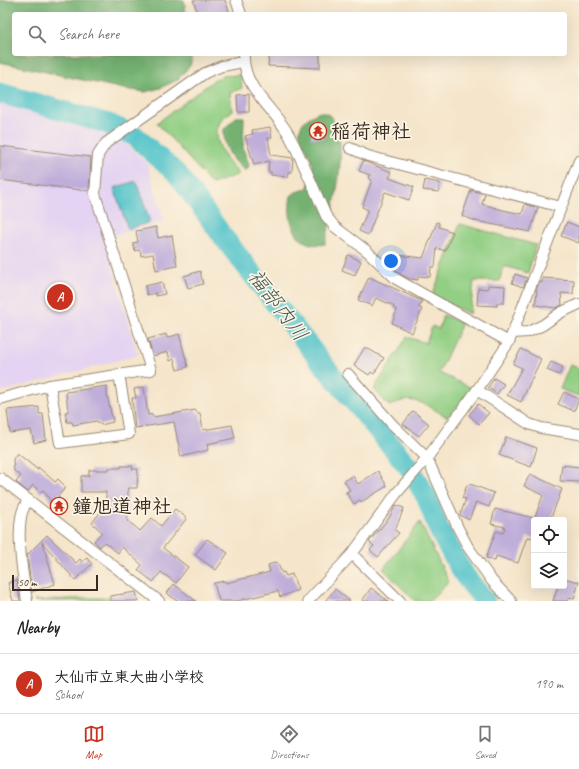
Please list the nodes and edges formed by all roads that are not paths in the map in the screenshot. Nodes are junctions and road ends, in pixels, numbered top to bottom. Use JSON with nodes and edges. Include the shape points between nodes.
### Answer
{"nodes":[{"id":1,"x":236,"y":0,"type":"edge"},
{"id":2,"x":240,"y":12,"type":"edge"},
{"id":3,"x":243,"y":58,"type":"edge"},
{"id":4,"x":350,"y":148,"type":"dead end"},
{"id":5,"x":579,"y":161,"type":"edge"},
{"id":6,"x":561,"y":207,"type":"junction"},
{"id":7,"x":579,"y":304,"type":"edge"},
{"id":8,"x":511,"y":337,"type":"junction"},
{"id":9,"x":119,"y":374,"type":"junction"},
{"id":10,"x":348,"y":374,"type":"dead end"},
{"id":11,"x":50,"y":385,"type":"junction"},
{"id":12,"x":477,"y":390,"type":"junction"},
{"id":13,"x":0,"y":399,"type":"edge"},
{"id":14,"x":579,"y":434,"type":"edge"},
{"id":15,"x":424,"y":461,"type":"junction"},
{"id":16,"x":0,"y":478,"type":"edge"},
{"id":17,"x":28,"y":500,"type":"junction"},
{"id":18,"x":352,"y":554,"type":"junction"},
{"id":19,"x":27,"y":601,"type":"edge"},
{"id":20,"x":159,"y":601,"type":"edge"},
{"id":21,"x":308,"y":601,"type":"edge"},
{"id":22,"x":400,"y":601,"type":"edge"},
{"id":23,"x":511,"y":601,"type":"edge"}],
"edges":[{"from":1,"to":2,"type":"street"},
{"from":3,"to":8,"type":"street","via":[[248,80],[287,133],[326,216],[335,227],[367,251],[396,279]]},
{"from":3,"to":9,"type":"street","via":[[205,73],[136,120],[106,143],[98,155],[95,194],[151,370]]},
{"from":4,"to":6,"type":"street","via":[[368,156]]},
{"from":5,"to":6,"type":"street"},
{"from":6,"to":8,"type":"street"},
{"from":7,"to":8,"type":"street","via":[[543,325]]},
{"from":8,"to":12,"type":"street"},
{"from":9,"to":11,"type":"street"},
{"from":9,"to":11,"type":"street","via":[[129,434],[60,443]]},
{"from":10,"to":15,"type":"street"},
{"from":11,"to":13,"type":"street"},
{"from":12,"to":14,"type":"street","via":[[529,424]]},
{"from":12,"to":15,"type":"street"},
{"from":15,"to":18,"type":"street"},
{"from":15,"to":23,"type":"street","via":[[468,547],[492,581]]},
{"from":16,"to":17,"type":"street"},
{"from":17,"to":19,"type":"street","via":[[23,509],[20,526],[23,580]]},
{"from":17,"to":20,"type":"street"},
{"from":18,"to":21,"type":"street"},
{"from":18,"to":22,"type":"street"}]}
